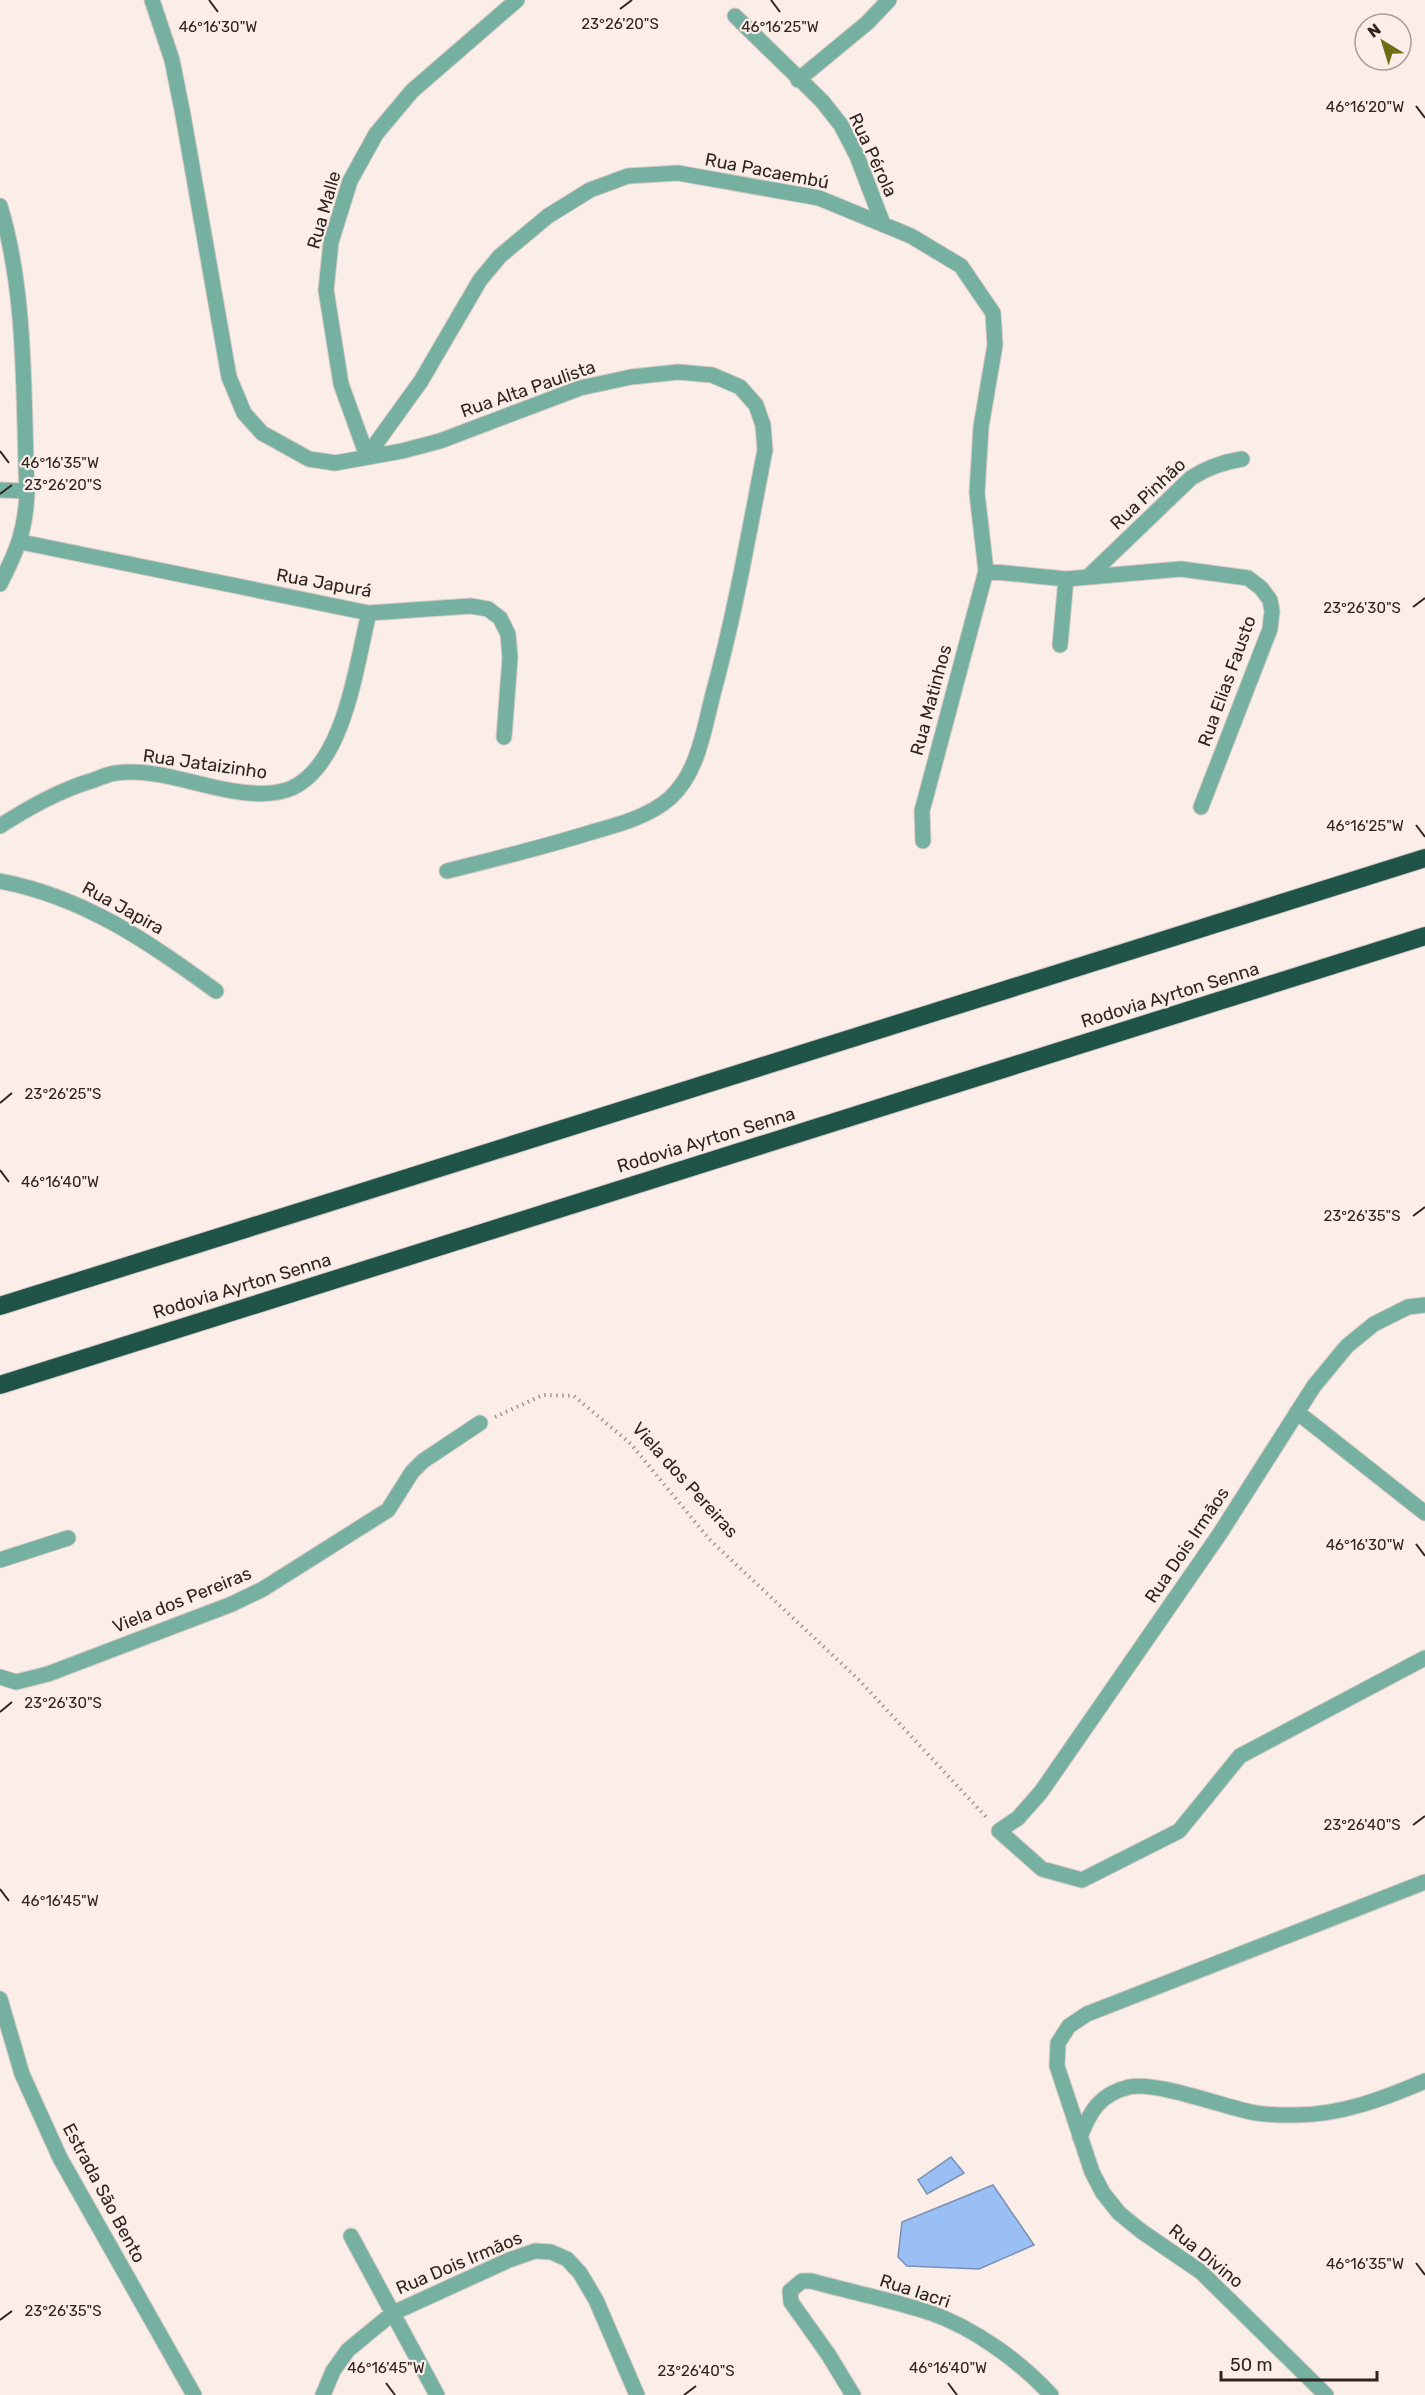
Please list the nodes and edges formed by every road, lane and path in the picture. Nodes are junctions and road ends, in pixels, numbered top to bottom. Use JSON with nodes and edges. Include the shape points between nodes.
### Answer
{"nodes":[{"id":1,"x":152,"y":0,"type":"edge"},
{"id":2,"x":517,"y":0,"type":"edge"},
{"id":3,"x":889,"y":0,"type":"edge"},
{"id":4,"x":735,"y":16,"type":"dead end"},
{"id":5,"x":798,"y":80,"type":"junction"},
{"id":6,"x":0,"y":206,"type":"edge"},
{"id":7,"x":883,"y":224,"type":"junction"},
{"id":8,"x":367,"y":456,"type":"junction"},
{"id":9,"x":1242,"y":459,"type":"dead end"},
{"id":10,"x":0,"y":490,"type":"edge"},
{"id":11,"x":27,"y":491,"type":"junction"},
{"id":12,"x":21,"y":542,"type":"junction"},
{"id":13,"x":986,"y":571,"type":"junction"},
{"id":14,"x":1089,"y":576,"type":"junction"},
{"id":15,"x":1066,"y":579,"type":"junction"},
{"id":16,"x":0,"y":584,"type":"edge"},
{"id":17,"x":369,"y":613,"type":"junction"},
{"id":18,"x":1060,"y":645,"type":"dead end"},
{"id":19,"x":504,"y":737,"type":"dead end"},
{"id":20,"x":1201,"y":807,"type":"dead end"},
{"id":21,"x":0,"y":826,"type":"edge"},
{"id":22,"x":923,"y":841,"type":"dead end"},
{"id":23,"x":1425,"y":858,"type":"edge"},
{"id":24,"x":447,"y":871,"type":"dead end"},
{"id":25,"x":0,"y":881,"type":"edge"},
{"id":26,"x":1425,"y":936,"type":"edge"},
{"id":27,"x":216,"y":991,"type":"dead end"},
{"id":28,"x":1425,"y":1305,"type":"edge"},
{"id":29,"x":0,"y":1306,"type":"edge"},
{"id":30,"x":0,"y":1385,"type":"edge"},
{"id":31,"x":1297,"y":1412,"type":"junction"},
{"id":32,"x":480,"y":1423,"type":"joint"},
{"id":33,"x":1425,"y":1513,"type":"edge"},
{"id":34,"x":68,"y":1539,"type":"dead end"},
{"id":35,"x":0,"y":1560,"type":"edge"},
{"id":36,"x":1425,"y":1658,"type":"edge"},
{"id":37,"x":0,"y":1677,"type":"edge"},
{"id":38,"x":999,"y":1831,"type":"junction"},
{"id":39,"x":1425,"y":1882,"type":"edge"},
{"id":40,"x":0,"y":1999,"type":"edge"},
{"id":41,"x":1425,"y":2081,"type":"edge"},
{"id":42,"x":1080,"y":2137,"type":"junction"},
{"id":43,"x":351,"y":2236,"type":"dead end"},
{"id":44,"x":393,"y":2313,"type":"junction"},
{"id":45,"x":194,"y":2395,"type":"edge"},
{"id":46,"x":323,"y":2395,"type":"edge"},
{"id":47,"x":437,"y":2395,"type":"edge"},
{"id":48,"x":637,"y":2395,"type":"edge"},
{"id":49,"x":853,"y":2395,"type":"edge"},
{"id":50,"x":1051,"y":2395,"type":"edge"},
{"id":51,"x":1326,"y":2395,"type":"edge"}],
"edges":[{"from":1,"to":8,"type":"street","name":"Rua Alta Paulista","via":[[172,60],[229,377],[244,412],[262,433],[309,459],[335,463]]},
{"from":2,"to":8,"type":"street","name":"Rua Malle","via":[[412,91],[376,134],[350,181],[331,242],[326,290],[341,384]]},
{"from":3,"to":5,"type":"street"},
{"from":4,"to":5,"type":"street","name":"Rua Pérola"},
{"from":5,"to":7,"type":"street","name":"Rua Pérola","via":[[841,125]]},
{"from":6,"to":11,"type":"street","via":[[10,238],[18,298]]},
{"from":7,"to":8,"type":"street","name":"Rua Pacaembú","via":[[819,198],[678,173],[628,176],[590,190],[548,216],[500,256],[480,280],[421,381]]},
{"from":7,"to":13,"type":"street","name":"Rua Pacaembú","via":[[961,266],[993,313],[995,345],[981,427],[977,492]]},
{"from":8,"to":24,"type":"street","name":"Rua Alta Paulista","via":[[440,441],[580,388],[678,372],[712,375],[740,387],[756,405],[764,425],[765,450],[730,632],[699,751],[684,783],[652,810],[617,825]]},
{"from":9,"to":14,"type":"street","name":"Rua Pinhão","via":[[1222,462],[1191,478]]},
{"from":10,"to":11,"type":"street"},
{"from":11,"to":12,"type":"street"},
{"from":12,"to":16,"type":"street"},
{"from":12,"to":17,"type":"street","name":"Rua Japurá"},
{"from":13,"to":15,"type":"street","name":"Rua Elias Fausto"},
{"from":13,"to":22,"type":"street","name":"Rua Matinhos","via":[[922,811]]},
{"from":14,"to":15,"type":"street","name":"Rua Elias Fausto"},
{"from":14,"to":20,"type":"street","name":"Rua Elias Fausto","via":[[1181,569],[1209,572],[1248,578],[1270,600],[1270,629]]},
{"from":15,"to":18,"type":"street"},
{"from":17,"to":19,"type":"street","name":"Rua Japurá","via":[[471,606],[488,609],[500,618],[508,634],[510,658]]},
{"from":17,"to":21,"type":"street","name":"Rua Jataizinho","via":[[342,724],[327,755],[311,775],[292,788],[268,794],[232,791],[161,774],[115,773],[40,801]]},
{"from":23,"to":29,"type":"highway"},
{"from":25,"to":27,"type":"street","name":"Rua Japira","via":[[74,902],[158,949]]},
{"from":26,"to":30,"type":"highway","name":"Rodovia Ayrton Senna"},
{"from":28,"to":31,"type":"street","name":"Rua Dois Irmãos","via":[[1408,1307],[1374,1324],[1347,1346]]},
{"from":31,"to":33,"type":"street"},
{"from":31,"to":38,"type":"street","name":"Rua Dois Irmãos","via":[[1219,1535],[1041,1792],[1018,1818]]},
{"from":32,"to":37,"type":"street","name":"Viela dos Pereiras","via":[[423,1461],[388,1510],[263,1589],[48,1674],[16,1682]]},
{"from":32,"to":38,"type":"path","name":"Viela dos Pereiras","via":[[543,1395],[574,1396],[631,1444],[709,1539],[858,1679]]},
{"from":34,"to":35,"type":"street"},
{"from":36,"to":38,"type":"street","via":[[1240,1756],[1179,1831],[1082,1880],[1042,1869]]},
{"from":39,"to":42,"type":"street","via":[[1087,2014],[1069,2026],[1058,2043],[1057,2066]]},
{"from":40,"to":45,"type":"street","name":"Estrada São Bento","via":[[22,2074],[60,2158]]},
{"from":41,"to":42,"type":"street","via":[[1337,2111],[1294,2115],[1252,2112],[1150,2087],[1130,2087],[1100,2102],[1089,2114]]},
{"from":42,"to":51,"type":"street","name":"Rua Divino","via":[[1092,2172],[1119,2213],[1201,2272]]},
{"from":43,"to":44,"type":"street"},
{"from":44,"to":46,"type":"street","name":"Rua Dois Irmãos","via":[[348,2350]]},
{"from":44,"to":47,"type":"street"},
{"from":44,"to":48,"type":"street","name":"Rua Dois Irmãos","via":[[509,2260],[535,2251],[551,2252],[567,2259],[580,2272]]},
{"from":49,"to":50,"type":"street","name":"Rua Iacri","via":[[791,2302],[790,2291],[802,2281],[932,2314],[982,2338],[1033,2375]]}]}
